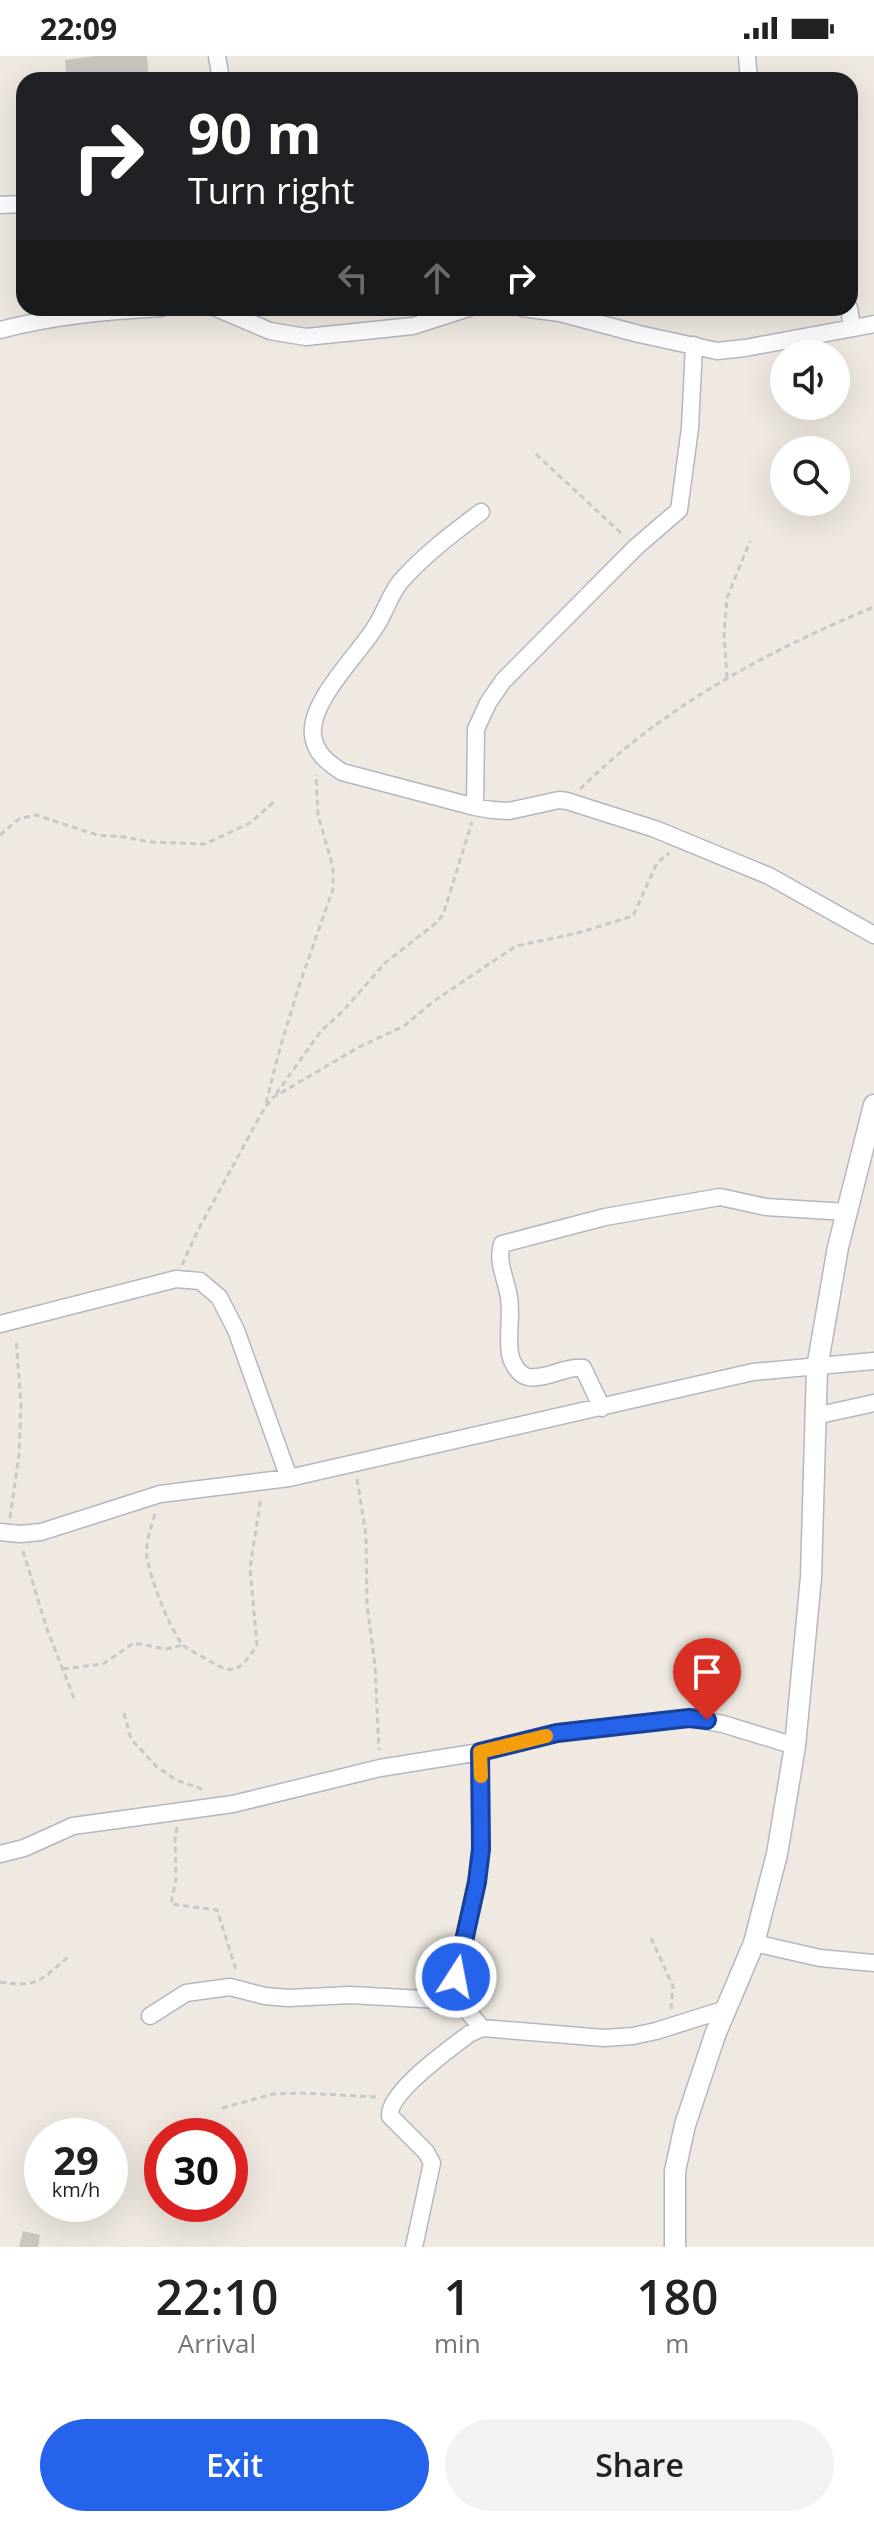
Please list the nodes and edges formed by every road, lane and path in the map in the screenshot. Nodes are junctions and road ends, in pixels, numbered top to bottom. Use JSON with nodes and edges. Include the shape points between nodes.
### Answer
{"nodes":[{"id":1,"x":73,"y":316,"type":"edge"},
{"id":2,"x":235,"y":316,"type":"edge"},
{"id":3,"x":444,"y":316,"type":"edge"},
{"id":4,"x":571,"y":316,"type":"edge"},
{"id":5,"x":850,"y":316,"type":"edge"},
{"id":6,"x":874,"y":324,"type":"edge"},
{"id":7,"x":852,"y":328,"type":"junction"},
{"id":8,"x":0,"y":330,"type":"edge"},
{"id":9,"x":694,"y":345,"type":"junction"},
{"id":10,"x":536,"y":454,"type":"dead end"},
{"id":11,"x":481,"y":512,"type":"dead end"},
{"id":12,"x":750,"y":541,"type":"dead end"},
{"id":13,"x":636,"y":547,"type":"junction"},
{"id":14,"x":874,"y":607,"type":"edge"},
{"id":15,"x":727,"y":678,"type":"junction"},
{"id":16,"x":316,"y":772,"type":"dead end"},
{"id":17,"x":276,"y":800,"type":"dead end"},
{"id":18,"x":567,"y":801,"type":"junction"},
{"id":19,"x":475,"y":807,"type":"junction"},
{"id":20,"x":0,"y":835,"type":"edge"},
{"id":21,"x":690,"y":843,"type":"junction"},
{"id":22,"x":874,"y":935,"type":"edge"},
{"id":23,"x":274,"y":1097,"type":"junction"},
{"id":24,"x":874,"y":1105,"type":"edge"},
{"id":25,"x":265,"y":1107,"type":"junction"},
{"id":26,"x":847,"y":1212,"type":"junction"},
{"id":27,"x":176,"y":1279,"type":"junction"},
{"id":28,"x":8,"y":1323,"type":"edge"},
{"id":29,"x":874,"y":1361,"type":"edge"},
{"id":30,"x":817,"y":1368,"type":"junction"},
{"id":31,"x":874,"y":1403,"type":"edge"},
{"id":32,"x":602,"y":1408,"type":"junction"},
{"id":33,"x":815,"y":1416,"type":"junction"},
{"id":34,"x":355,"y":1464,"type":"junction"},
{"id":35,"x":289,"y":1478,"type":"junction"},
{"id":36,"x":264,"y":1482,"type":"junction"},
{"id":37,"x":160,"y":1494,"type":"junction"},
{"id":38,"x":0,"y":1532,"type":"edge"},
{"id":39,"x":20,"y":1534,"type":"junction"},
{"id":40,"x":183,"y":1645,"type":"junction"},
{"id":41,"x":63,"y":1669,"type":"junction"},
{"id":42,"x":74,"y":1698,"type":"dead end"},
{"id":43,"x":124,"y":1713,"type":"dead end"},
{"id":44,"x":795,"y":1746,"type":"junction"},
{"id":45,"x":480,"y":1752,"type":"junction"},
{"id":46,"x":380,"y":1768,"type":"junction"},
{"id":47,"x":233,"y":1804,"type":"junction"},
{"id":48,"x":184,"y":1813,"type":"junction"},
{"id":49,"x":0,"y":1854,"type":"edge"},
{"id":50,"x":651,"y":1938,"type":"dead end"},
{"id":51,"x":754,"y":1943,"type":"junction"},
{"id":52,"x":68,"y":1957,"type":"dead end"},
{"id":53,"x":874,"y":1963,"type":"edge"},
{"id":54,"x":0,"y":1982,"type":"edge"},
{"id":55,"x":243,"y":1990,"type":"junction"},
{"id":56,"x":459,"y":2001,"type":"junction"},
{"id":57,"x":726,"y":2009,"type":"junction"},
{"id":58,"x":150,"y":2016,"type":"dead end"},
{"id":59,"x":672,"y":2025,"type":"junction"},
{"id":60,"x":482,"y":2028,"type":"junction"},
{"id":61,"x":400,"y":2092,"type":"junction"},
{"id":62,"x":222,"y":2108,"type":"dead end"},
{"id":63,"x":414,"y":2247,"type":"edge"},
{"id":64,"x":675,"y":2247,"type":"edge"}],
"edges":[{"from":1,"to":8,"type":"street"},
{"from":2,"to":3,"type":"street","via":[[270,331],[306,337],[413,326]]},
{"from":4,"to":9,"type":"street"},
{"from":5,"to":7,"type":"street"},
{"from":6,"to":7,"type":"street"},
{"from":7,"to":9,"type":"street","via":[[745,348],[717,351]]},
{"from":9,"to":13,"type":"street","via":[[681,507]]},
{"from":10,"to":13,"type":"path"},
{"from":11,"to":19,"type":"street","via":[[399,583],[376,627],[327,692],[313,723],[317,750],[342,772]]},
{"from":12,"to":15,"type":"path","via":[[727,598]]},
{"from":13,"to":19,"type":"street","via":[[503,681],[488,703],[475,736]]},
{"from":14,"to":15,"type":"path"},
{"from":15,"to":18,"type":"path","via":[[658,721]]},
{"from":16,"to":25,"type":"path","via":[[318,815],[334,883]]},
{"from":17,"to":20,"type":"path","via":[[250,823],[205,844],[97,835],[36,815],[19,819]]},
{"from":18,"to":19,"type":"street","via":[[509,811]]},
{"from":18,"to":21,"type":"street"},
{"from":19,"to":23,"type":"path","via":[[443,915],[385,963],[321,1031]]},
{"from":21,"to":22,"type":"street","via":[[769,876]]},
{"from":21,"to":23,"type":"path","via":[[657,863],[633,916],[516,946],[404,1026]]},
{"from":23,"to":25,"type":"path"},
{"from":24,"to":26,"type":"street"},
{"from":25,"to":27,"type":"path"},
{"from":26,"to":30,"type":"street"},
{"from":26,"to":32,"type":"street","via":[[766,1207],[720,1197],[605,1217],[502,1244],[510,1355],[518,1371],[538,1377],[583,1368]]},
{"from":27,"to":28,"type":"street"},
{"from":27,"to":35,"type":"street","via":[[200,1281],[219,1297]]},
{"from":28,"to":39,"type":"path","via":[[21,1404],[10,1514]]},
{"from":29,"to":30,"type":"street"},
{"from":30,"to":32,"type":"street","via":[[753,1372]]},
{"from":30,"to":33,"type":"street"},
{"from":31,"to":33,"type":"street"},
{"from":32,"to":34,"type":"street"},
{"from":33,"to":44,"type":"street","via":[[811,1577]]},
{"from":34,"to":35,"type":"street"},
{"from":34,"to":46,"type":"path","via":[[366,1535]]},
{"from":35,"to":36,"type":"street"},
{"from":36,"to":37,"type":"street"},
{"from":36,"to":40,"type":"path","via":[[250,1568],[256,1647],[242,1665],[225,1670]]},
{"from":37,"to":39,"type":"street"},
{"from":37,"to":40,"type":"path","via":[[147,1558]]},
{"from":38,"to":39,"type":"street"},
{"from":39,"to":41,"type":"path"},
{"from":40,"to":41,"type":"path","via":[[166,1649],[134,1643],[103,1664]]},
{"from":41,"to":42,"type":"path"},
{"from":43,"to":47,"type":"path","via":[[131,1739],[167,1775]]},
{"from":44,"to":45,"type":"street","via":[[689,1718],[557,1733]]},
{"from":44,"to":51,"type":"street","via":[[777,1854]]},
{"from":45,"to":46,"type":"street"},
{"from":45,"to":56,"type":"street","via":[[481,1849],[457,1966]]},
{"from":46,"to":47,"type":"street"},
{"from":47,"to":48,"type":"street"},
{"from":48,"to":49,"type":"street","via":[[73,1826]]},
{"from":48,"to":55,"type":"path","via":[[175,1839],[171,1904],[217,1910]]},
{"from":50,"to":59,"type":"path","via":[[673,1986]]},
{"from":51,"to":53,"type":"street"},
{"from":51,"to":57,"type":"street"},
{"from":52,"to":54,"type":"path","via":[[35,1983]]},
{"from":55,"to":56,"type":"street","via":[[288,1998],[350,1995]]},
{"from":55,"to":58,"type":"street","via":[[186,1993]]},
{"from":56,"to":60,"type":"street"},
{"from":57,"to":59,"type":"street"},
{"from":57,"to":64,"type":"street","via":[[685,2125],[675,2171]]},
{"from":59,"to":60,"type":"street","via":[[604,2038]]},
{"from":60,"to":61,"type":"street"},
{"from":61,"to":62,"type":"path","via":[[379,2097],[273,2094]]},
{"from":61,"to":63,"type":"street","via":[[390,2116],[432,2163]]}]}
